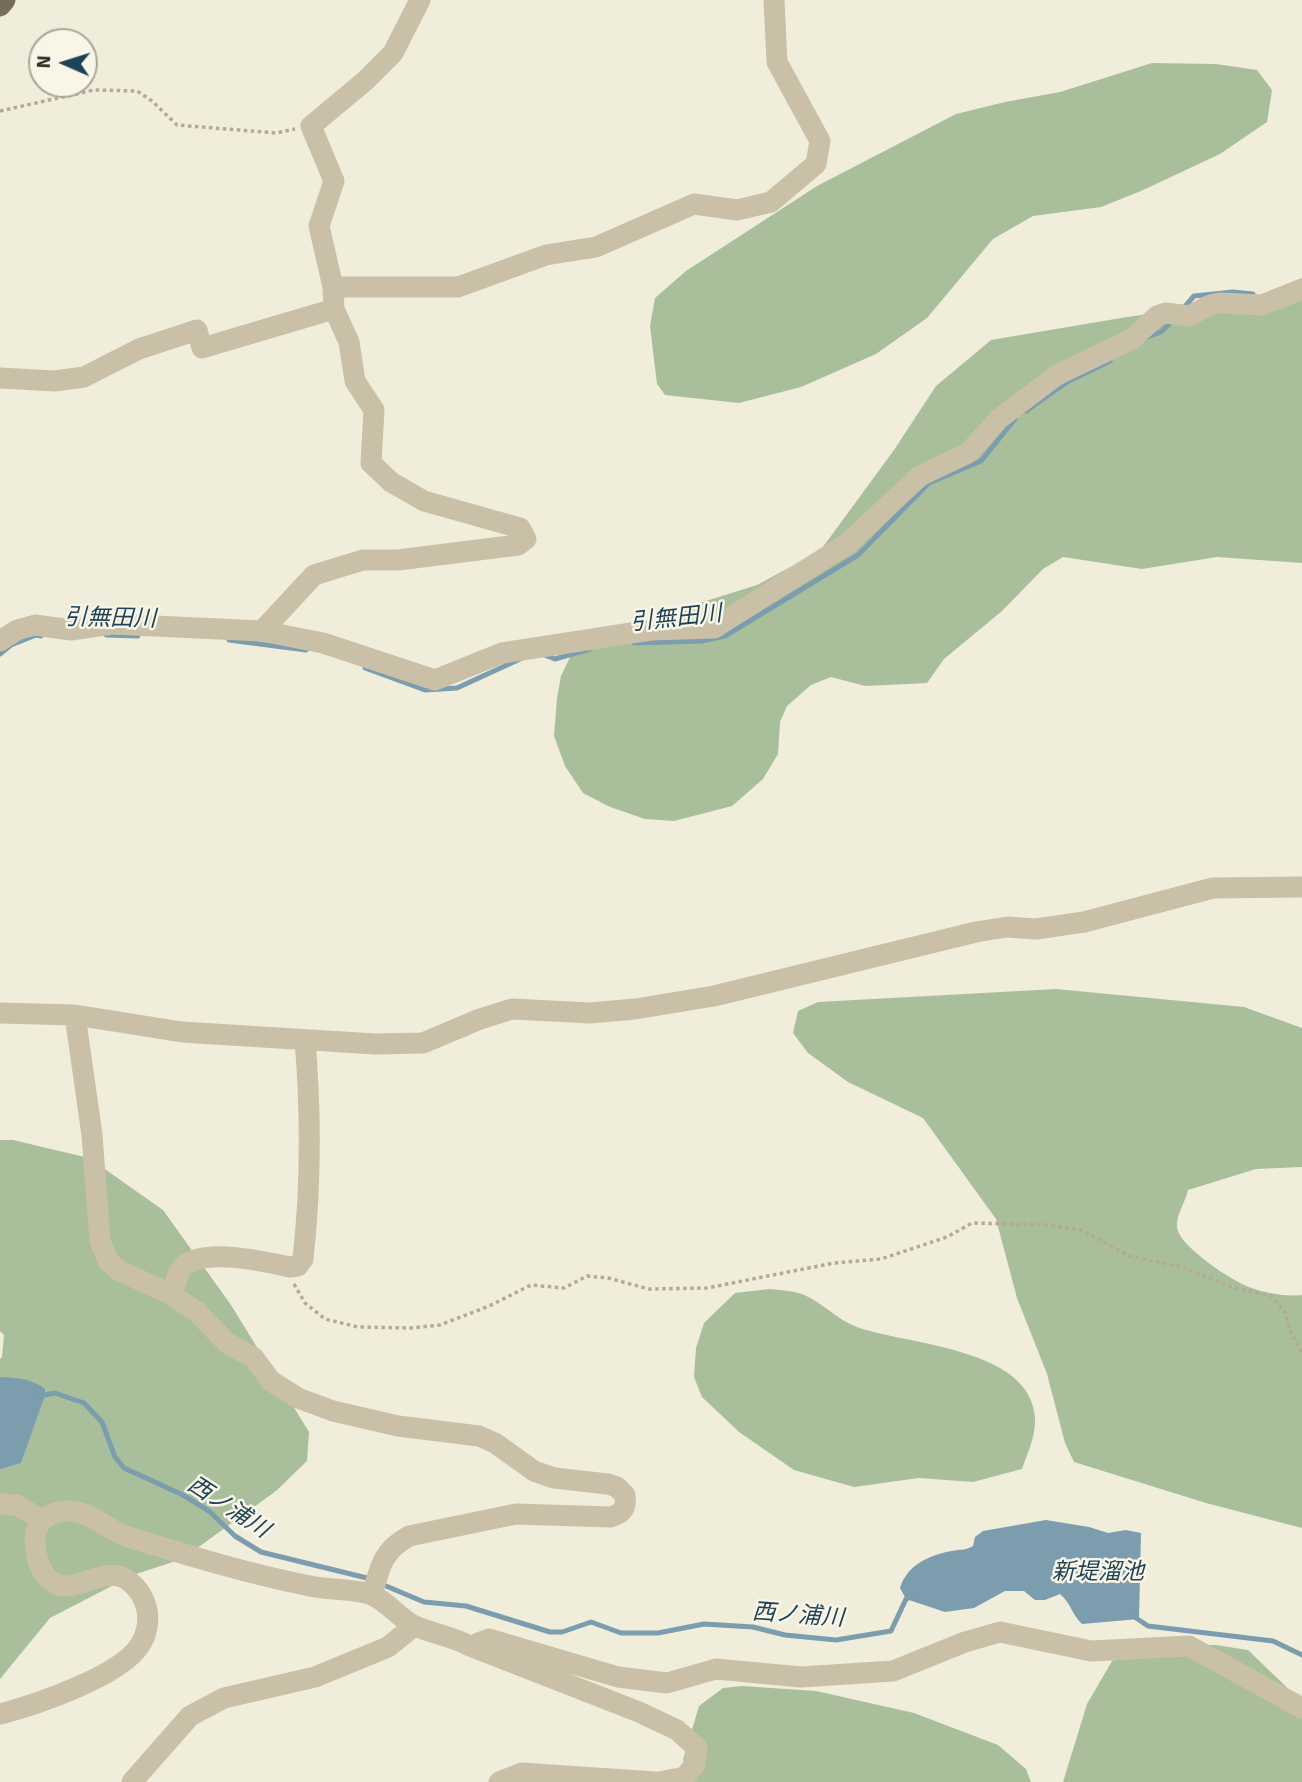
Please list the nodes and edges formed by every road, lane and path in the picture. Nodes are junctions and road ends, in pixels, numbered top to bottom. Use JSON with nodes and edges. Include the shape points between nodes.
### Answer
{"nodes":[{"id":1,"x":5,"y":0,"type":"edge"},
{"id":2,"x":420,"y":0,"type":"edge"},
{"id":3,"x":774,"y":0,"type":"edge"},
{"id":4,"x":0,"y":6,"type":"edge"},
{"id":5,"x":0,"y":111,"type":"edge"},
{"id":6,"x":311,"y":127,"type":"junction"},
{"id":7,"x":334,"y":287,"type":"junction"},
{"id":8,"x":1302,"y":289,"type":"edge"},
{"id":9,"x":334,"y":309,"type":"junction"},
{"id":10,"x":0,"y":378,"type":"edge"},
{"id":11,"x":262,"y":631,"type":"junction"},
{"id":12,"x":0,"y":641,"type":"edge"},
{"id":13,"x":1302,"y":887,"type":"edge"},
{"id":14,"x":0,"y":1013,"type":"edge"},
{"id":15,"x":75,"y":1015,"type":"junction"},
{"id":16,"x":305,"y":1040,"type":"junction"},
{"id":17,"x":290,"y":1267,"type":"junction"},
{"id":18,"x":172,"y":1295,"type":"junction"},
{"id":19,"x":1302,"y":1353,"type":"edge"},
{"id":20,"x":0,"y":1504,"type":"edge"},
{"id":21,"x":42,"y":1520,"type":"junction"},
{"id":22,"x":372,"y":1595,"type":"junction"},
{"id":23,"x":414,"y":1626,"type":"junction"},
{"id":24,"x":470,"y":1646,"type":"junction"},
{"id":25,"x":1302,"y":1708,"type":"edge"},
{"id":26,"x":0,"y":1714,"type":"edge"},
{"id":27,"x":132,"y":1782,"type":"edge"},
{"id":28,"x":499,"y":1782,"type":"edge"},
{"id":29,"x":657,"y":1782,"type":"edge"}],
"edges":[{"from":1,"to":4,"type":"main road"},
{"from":2,"to":6,"type":"street","via":[[393,53]]},
{"from":3,"to":7,"type":"street","via":[[778,62],[820,141],[816,164],[771,202],[737,210],[694,204],[596,247],[546,255],[458,287]]},
{"from":5,"to":6,"type":"path","via":[[94,90],[137,91],[177,125],[276,133]]},
{"from":6,"to":7,"type":"street","via":[[334,181],[319,226]]},
{"from":7,"to":9,"type":"street"},
{"from":8,"to":11,"type":"street","via":[[1262,305],[1220,303],[1189,316],[1157,316],[1132,339],[1057,375],[999,419],[968,453],[920,476],[847,544],[714,628],[651,630],[502,653],[435,680],[323,643]]},
{"from":9,"to":10,"type":"street","via":[[202,348],[197,330],[139,349],[83,377]]},
{"from":9,"to":11,"type":"street","via":[[349,342],[355,381],[374,410],[371,463],[391,482],[425,501],[520,528],[526,539],[518,545],[363,561],[314,575]]},
{"from":11,"to":12,"type":"street","via":[[112,624],[71,630],[35,625]]},
{"from":13,"to":16,"type":"street","via":[[1213,888],[1084,922],[976,932],[714,996],[635,1009],[590,1013],[512,1009],[423,1043]]},
{"from":14,"to":15,"type":"street"},
{"from":15,"to":16,"type":"street","via":[[182,1032]]},
{"from":15,"to":18,"type":"street","via":[[102,1252],[118,1270]]},
{"from":16,"to":17,"type":"street","via":[[309,1207],[303,1259],[299,1266]]},
{"from":17,"to":18,"type":"street","via":[[239,1257],[202,1258],[186,1264]]},
{"from":17,"to":19,"type":"path","via":[[304,1303],[325,1319],[358,1328],[411,1328],[440,1325],[531,1285],[564,1288],[587,1276],[649,1289],[707,1288],[834,1263],[881,1259],[947,1237],[972,1223],[1047,1225],[1081,1230],[1129,1256],[1271,1296],[1285,1312]]},
{"from":18,"to":22,"type":"street","via":[[228,1343],[254,1358],[271,1381],[298,1398],[398,1426],[479,1436],[534,1471],[608,1484],[625,1495],[620,1514],[610,1517],[516,1514],[409,1536],[387,1552]]},
{"from":20,"to":21,"type":"street","via":[[17,1505]]},
{"from":21,"to":22,"type":"street","via":[[54,1513],[83,1513],[126,1537],[207,1561],[310,1586]]},
{"from":21,"to":26,"type":"street","via":[[35,1543],[38,1559],[52,1582],[74,1585],[103,1575],[123,1578],[143,1597],[147,1628],[140,1646],[121,1665],[71,1690]]},
{"from":22,"to":23,"type":"street"},
{"from":23,"to":24,"type":"street"},
{"from":23,"to":27,"type":"street","via":[[388,1647],[315,1677],[224,1698],[190,1716]]},
{"from":24,"to":25,"type":"street","via":[[489,1639],[618,1677],[667,1683],[716,1670],[801,1677],[893,1671],[1000,1632],[1091,1651],[1189,1646]]},
{"from":24,"to":29,"type":"street","via":[[677,1730],[696,1748],[695,1764],[685,1777]]},
{"from":28,"to":29,"type":"street","via":[[522,1773]]}]}
